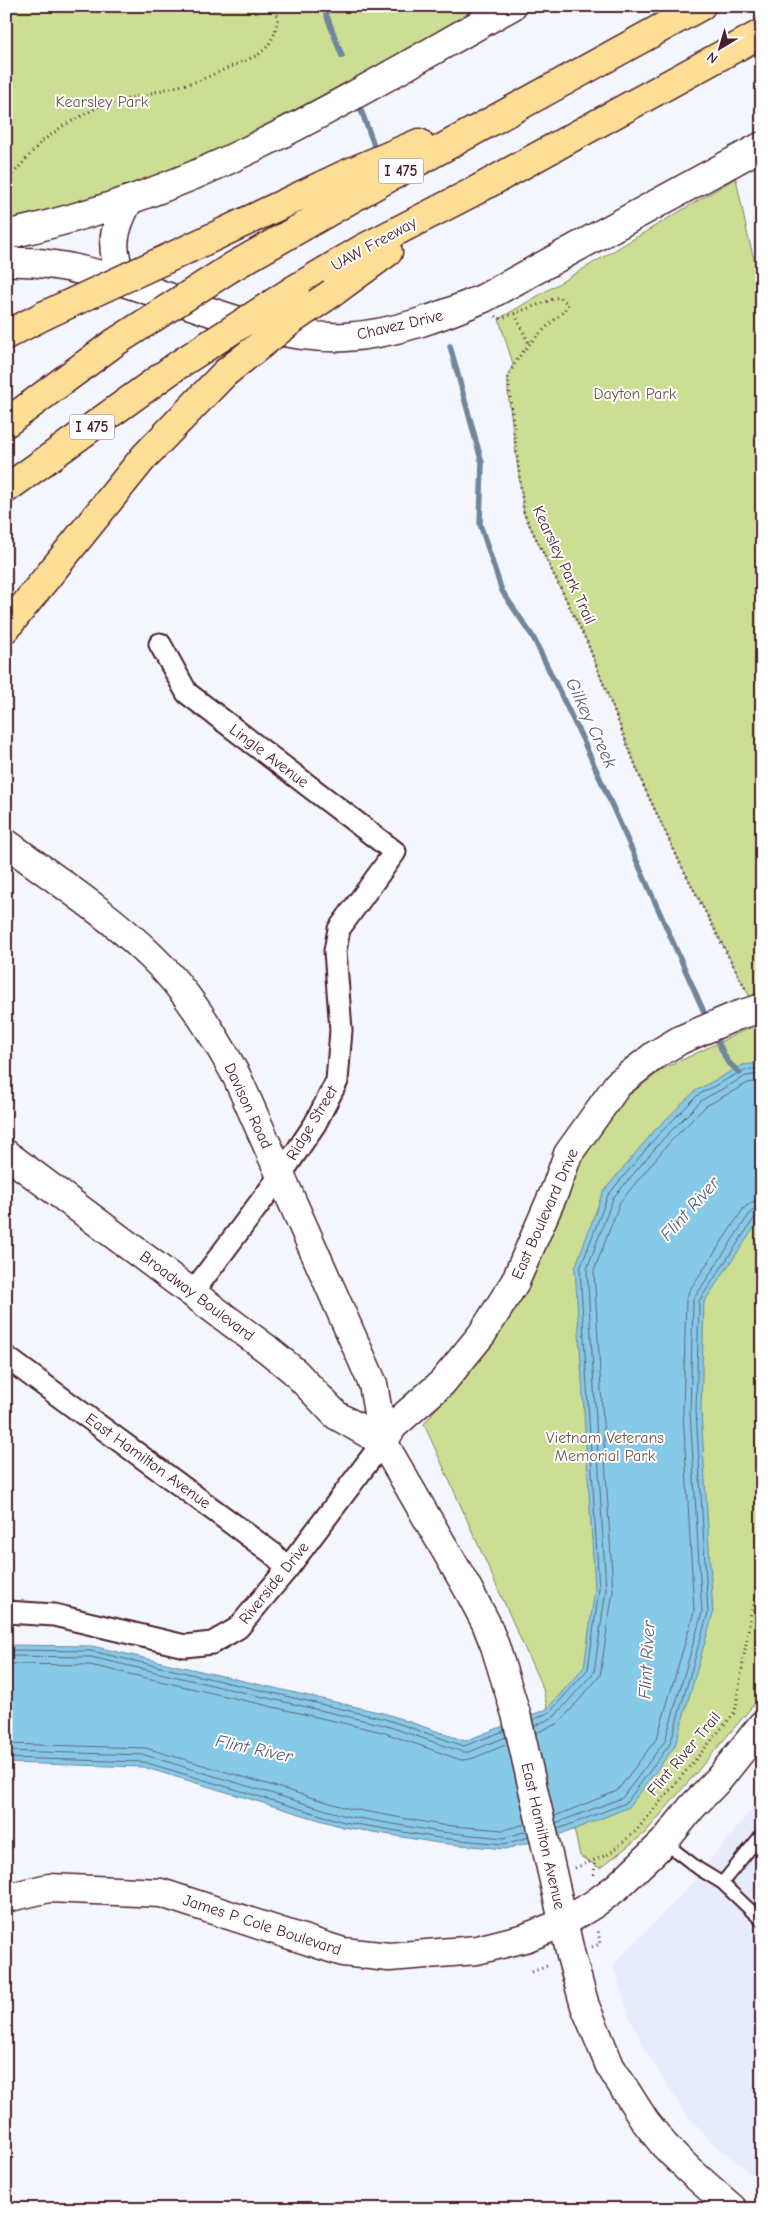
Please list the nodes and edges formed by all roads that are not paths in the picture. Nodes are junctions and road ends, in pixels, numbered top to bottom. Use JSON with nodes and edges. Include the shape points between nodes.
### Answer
{"nodes":[{"id":1,"x":512,"y":6,"type":"edge"},
{"id":2,"x":701,"y":6,"type":"edge"},
{"id":3,"x":762,"y":34,"type":"edge"},
{"id":4,"x":572,"y":78,"type":"junction"},
{"id":5,"x":762,"y":146,"type":"edge"},
{"id":6,"x":471,"y":192,"type":"junction"},
{"id":7,"x":128,"y":200,"type":"junction"},
{"id":8,"x":6,"y":235,"type":"edge"},
{"id":9,"x":6,"y":262,"type":"edge"},
{"id":10,"x":124,"y":282,"type":"junction"},
{"id":11,"x":6,"y":335,"type":"edge"},
{"id":12,"x":6,"y":423,"type":"edge"},
{"id":13,"x":6,"y":489,"type":"edge"},
{"id":14,"x":6,"y":628,"type":"edge"},
{"id":15,"x":160,"y":644,"type":"dead end"},
{"id":16,"x":6,"y":843,"type":"edge"},
{"id":17,"x":396,"y":852,"type":"joint"},
{"id":18,"x":751,"y":1011,"type":"edge"},
{"id":19,"x":6,"y":1154,"type":"edge"},
{"id":20,"x":280,"y":1176,"type":"junction"},
{"id":21,"x":193,"y":1292,"type":"junction"},
{"id":22,"x":6,"y":1357,"type":"edge"},
{"id":23,"x":383,"y":1442,"type":"junction"},
{"id":24,"x":288,"y":1568,"type":"junction"},
{"id":25,"x":6,"y":1612,"type":"edge"},
{"id":26,"x":762,"y":1725,"type":"edge"},
{"id":27,"x":762,"y":1834,"type":"edge"},
{"id":28,"x":664,"y":1842,"type":"junction"},
{"id":29,"x":722,"y":1883,"type":"junction"},
{"id":30,"x":6,"y":1898,"type":"edge"},
{"id":31,"x":762,"y":1920,"type":"edge"},
{"id":32,"x":563,"y":1923,"type":"junction"},
{"id":33,"x":733,"y":2209,"type":"edge"}],
"edges":[{"from":1,"to":7,"type":"main road","via":[[253,148]]},
{"from":2,"to":4,"type":"highway","number":"I 475"},
{"from":3,"to":6,"type":"highway","name":"UAW Freeway","number":"I 475"},
{"from":4,"to":11,"type":"highway","bridge":true,"via":[[344,175]]},
{"from":4,"to":12,"type":"highway","number":"I 475","bridge":true,"via":[[232,267],[114,343]]},
{"from":5,"to":10,"type":"main road","name":"Chavez Drive","via":[[484,298],[445,315],[376,334],[316,336],[280,330],[237,320]]},
{"from":6,"to":13,"type":"highway","name":"UAW Freeway","number":"I 475","bridge":true,"via":[[294,289],[178,365]]},
{"from":6,"to":14,"type":"highway","bridge":true,"via":[[292,320],[225,373],[144,457]]},
{"from":7,"to":8,"type":"main road"},
{"from":7,"to":10,"type":"main road","via":[[114,237],[117,266]]},
{"from":9,"to":10,"type":"main road","name":"Chavez Drive","via":[[70,267]]},
{"from":15,"to":17,"type":"street","name":"Lingle Avenue","via":[[187,692]]},
{"from":16,"to":20,"type":"main road","name":"Davison Road","via":[[121,929],[178,985],[224,1052]]},
{"from":17,"to":20,"type":"street","name":"Ridge Street","via":[[339,929],[335,951],[341,1030],[338,1081],[315,1124]]},
{"from":18,"to":23,"type":"main road","name":"East Boulevard Drive","via":[[680,1040],[618,1084],[568,1154],[516,1282],[482,1334],[442,1383],[393,1426]]},
{"from":19,"to":21,"type":"main road","name":"Broadway Boulevard"},
{"from":20,"to":21,"type":"street","name":"Ridge Street"},
{"from":20,"to":23,"type":"main road","name":"Davison Road","via":[[373,1384]]},
{"from":21,"to":23,"type":"main road","name":"Broadway Boulevard","via":[[294,1372],[336,1415]]},
{"from":22,"to":24,"type":"street","name":"East Hamilton Avenue"},
{"from":23,"to":24,"type":"street","name":"Riverside Drive"},
{"from":23,"to":32,"type":"main road","name":"East Hamilton Avenue","via":[[486,1623],[516,1714]]},
{"from":24,"to":25,"type":"street","name":"Riverside Drive","via":[[238,1628],[212,1643],[185,1646],[54,1615]]},
{"from":26,"to":28,"type":"main road","name":"James P Cole Boulevard"},
{"from":27,"to":29,"type":"lane"},
{"from":28,"to":29,"type":"lane"},
{"from":28,"to":32,"type":"main road","name":"James P Cole Boulevard","via":[[617,1886]]},
{"from":29,"to":31,"type":"lane"},
{"from":30,"to":32,"type":"main road","name":"James P Cole Boulevard","via":[[49,1888],[161,1893],[343,1952],[389,1957],[476,1950],[525,1938]]},
{"from":32,"to":33,"type":"main road","name":"East Hamilton Avenue","via":[[585,2006],[610,2066],[626,2093],[664,2145]]}]}
